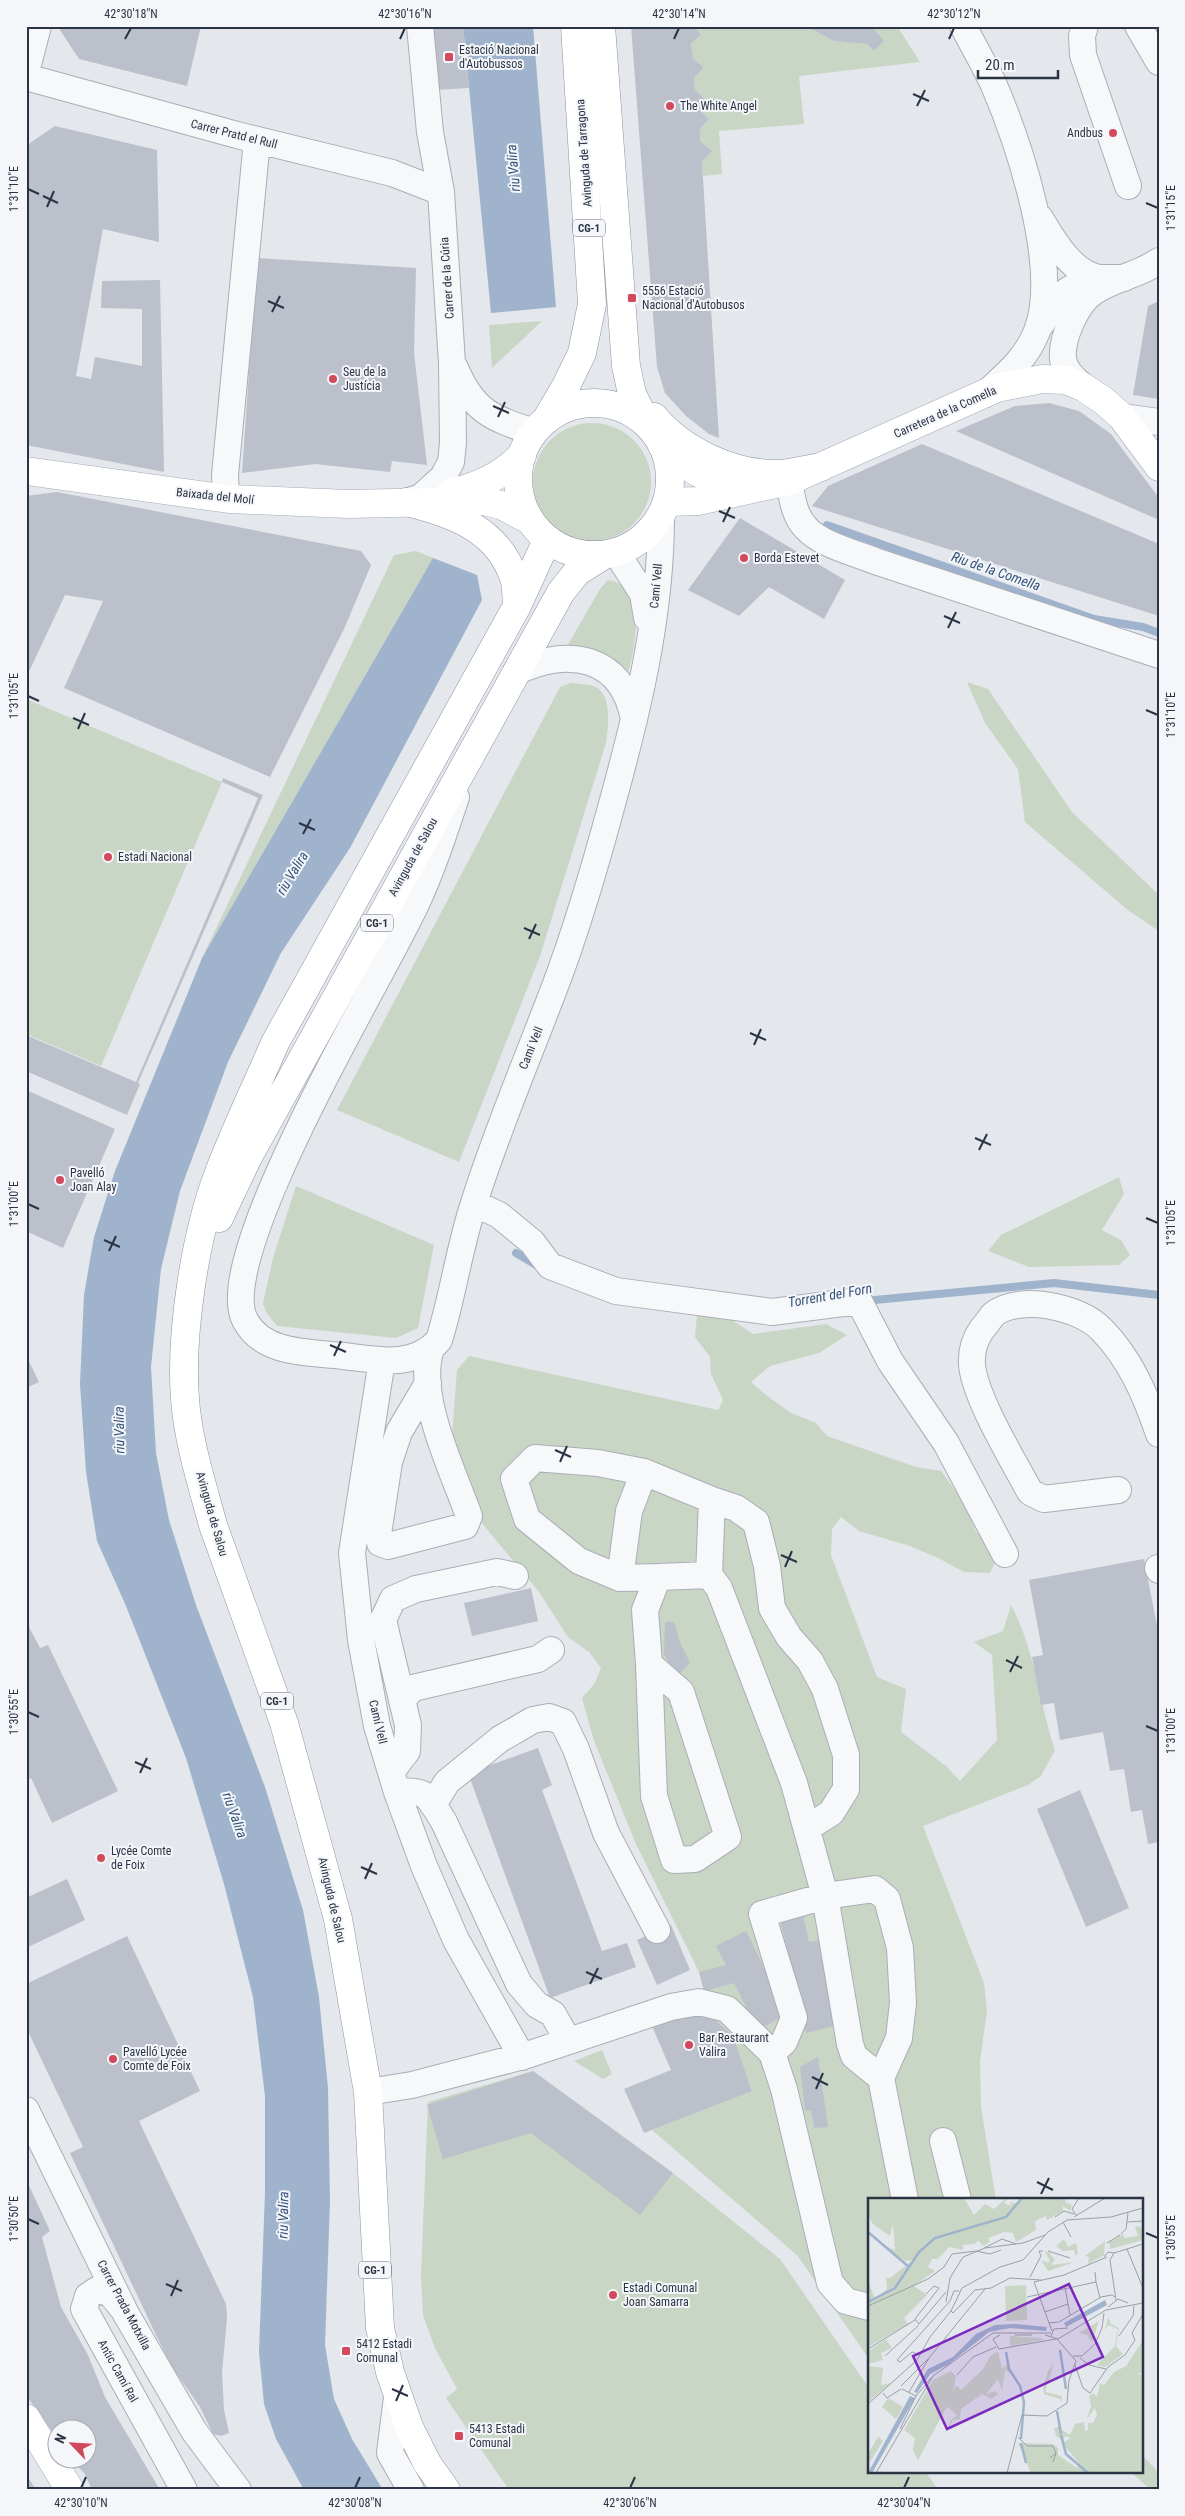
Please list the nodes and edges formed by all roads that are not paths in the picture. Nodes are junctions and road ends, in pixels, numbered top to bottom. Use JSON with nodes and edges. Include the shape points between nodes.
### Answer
{"nodes":[{"id":1,"x":38,"y":26,"type":"edge"},
{"id":2,"x":404,"y":26,"type":"edge"},
{"id":3,"x":420,"y":26,"type":"edge"},
{"id":4,"x":575,"y":26,"type":"edge"},
{"id":5,"x":601,"y":26,"type":"edge"},
{"id":6,"x":963,"y":26,"type":"edge"},
{"id":7,"x":1085,"y":26,"type":"edge"},
{"id":8,"x":1138,"y":26,"type":"edge"},
{"id":9,"x":1159,"y":62,"type":"edge"},
{"id":10,"x":26,"y":72,"type":"edge"},
{"id":11,"x":26,"y":78,"type":"edge"},
{"id":12,"x":257,"y":140,"type":"junction"},
{"id":13,"x":1128,"y":186,"type":"dead end"},
{"id":14,"x":441,"y":192,"type":"junction"},
{"id":15,"x":1035,"y":210,"type":"junction"},
{"id":16,"x":1159,"y":261,"type":"edge"},
{"id":17,"x":1127,"y":278,"type":"junction"},
{"id":18,"x":1038,"y":330,"type":"junction"},
{"id":19,"x":452,"y":363,"type":"junction"},
{"id":20,"x":626,"y":366,"type":"junction"},
{"id":21,"x":1083,"y":387,"type":"junction"},
{"id":22,"x":984,"y":394,"type":"junction"},
{"id":23,"x":1122,"y":417,"type":"junction"},
{"id":24,"x":1159,"y":422,"type":"edge"},
{"id":25,"x":654,"y":435,"type":"junction"},
{"id":26,"x":534,"y":436,"type":"junction"},
{"id":27,"x":821,"y":467,"type":"junction"},
{"id":28,"x":1159,"y":467,"type":"edge"},
{"id":29,"x":26,"y":471,"type":"edge"},
{"id":30,"x":777,"y":484,"type":"junction"},
{"id":31,"x":226,"y":498,"type":"junction"},
{"id":32,"x":406,"y":502,"type":"junction"},
{"id":33,"x":664,"y":509,"type":"junction"},
{"id":34,"x":524,"y":517,"type":"junction"},
{"id":35,"x":548,"y":540,"type":"junction"},
{"id":36,"x":610,"y":554,"type":"junction"},
{"id":37,"x":517,"y":606,"type":"junction"},
{"id":38,"x":649,"y":654,"type":"junction"},
{"id":39,"x":1159,"y":655,"type":"edge"},
{"id":40,"x":516,"y":672,"type":"junction"},
{"id":41,"x":634,"y":720,"type":"junction"},
{"id":42,"x":474,"y":747,"type":"junction"},
{"id":43,"x":474,"y":1204,"type":"junction"},
{"id":44,"x":188,"y":1314,"type":"junction"},
{"id":45,"x":431,"y":1349,"type":"junction"},
{"id":46,"x":382,"y":1360,"type":"junction"},
{"id":47,"x":428,"y":1383,"type":"junction"},
{"id":48,"x":1159,"y":1434,"type":"edge"},
{"id":49,"x":644,"y":1472,"type":"junction"},
{"id":50,"x":1118,"y":1490,"type":"dead end"},
{"id":51,"x":712,"y":1500,"type":"junction"},
{"id":52,"x":1005,"y":1554,"type":"dead end"},
{"id":53,"x":709,"y":1575,"type":"junction"},
{"id":54,"x":515,"y":1576,"type":"dead end"},
{"id":55,"x":658,"y":1577,"type":"junction"},
{"id":56,"x":620,"y":1578,"type":"junction"},
{"id":57,"x":551,"y":1650,"type":"dead end"},
{"id":58,"x":649,"y":1664,"type":"junction"},
{"id":59,"x":402,"y":1700,"type":"junction"},
{"id":60,"x":394,"y":1782,"type":"junction"},
{"id":61,"x":433,"y":1805,"type":"junction"},
{"id":62,"x":807,"y":1828,"type":"junction"},
{"id":63,"x":825,"y":1896,"type":"junction"},
{"id":64,"x":657,"y":1930,"type":"dead end"},
{"id":65,"x":568,"y":2041,"type":"junction"},
{"id":66,"x":772,"y":2053,"type":"junction"},
{"id":67,"x":522,"y":2057,"type":"junction"},
{"id":68,"x":881,"y":2078,"type":"junction"},
{"id":69,"x":368,"y":2092,"type":"junction"},
{"id":70,"x":26,"y":2110,"type":"edge"},
{"id":71,"x":943,"y":2141,"type":"dead end"},
{"id":72,"x":905,"y":2198,"type":"edge"},
{"id":73,"x":957,"y":2198,"type":"edge"},
{"id":74,"x":868,"y":2307,"type":"edge"},
{"id":75,"x":126,"y":2314,"type":"junction"},
{"id":76,"x":397,"y":2397,"type":"junction"},
{"id":77,"x":27,"y":2419,"type":"edge"},
{"id":78,"x":26,"y":2452,"type":"edge"},
{"id":79,"x":54,"y":2490,"type":"edge"},
{"id":80,"x":70,"y":2490,"type":"edge"},
{"id":81,"x":184,"y":2490,"type":"edge"},
{"id":82,"x":238,"y":2490,"type":"edge"},
{"id":83,"x":411,"y":2490,"type":"edge"},
{"id":84,"x":446,"y":2490,"type":"edge"}],
"edges":[{"from":1,"to":10,"type":"street"},
{"from":2,"to":14,"type":"street","name":"Carrer de la Cúria","via":[[415,142]]},
{"from":3,"to":14,"type":"street","name":"Carrer de la Cúria","via":[[430,132]]},
{"from":4,"to":26,"type":"main road","name":"Avinguda de Tarragona","number":"CG-1","via":[[592,304],[582,353],[566,386]]},
{"from":5,"to":20,"type":"main road","name":"Avinguda de Tarragona","number":"CG-1"},
{"from":6,"to":15,"type":"street","via":[[993,83]]},
{"from":7,"to":13,"type":"street","via":[[1083,55]]},
{"from":8,"to":9,"type":"street"},
{"from":11,"to":12,"type":"street","name":"Carrer Pratd el Rull"},
{"from":12,"to":14,"type":"street","name":"Carrer Pratd el Rull","via":[[392,173]]},
{"from":12,"to":31,"type":"street","via":[[225,475]]},
{"from":14,"to":19,"type":"street","name":"Carrer de la Cúria"},
{"from":15,"to":17,"type":"street","via":[[1078,268],[1098,278]]},
{"from":15,"to":18,"type":"street","via":[[1044,274]]},
{"from":16,"to":17,"type":"street"},
{"from":17,"to":18,"type":"street","via":[[1084,282],[1067,290],[1057,299]]},
{"from":17,"to":21,"type":"street","via":[[1095,291],[1073,317],[1063,359],[1068,373]]},
{"from":18,"to":22,"type":"street","via":[[1026,354]]},
{"from":19,"to":26,"type":"street","name":"Carrer de la Cúria","via":[[474,403],[487,414]]},
{"from":19,"to":32,"type":"street","name":"Carrer de la Cúria","via":[[451,462],[433,488]]},
{"from":20,"to":25,"type":"main road","name":"Avinguda de Tarragona","number":"CG-1","via":[[632,394]]},
{"from":20,"to":27,"type":"main road","via":[[640,400],[657,420],[672,435],[703,456],[729,466],[778,474]]},
{"from":21,"to":22,"type":"main road","name":"Carretera de la Comella","via":[[1066,380],[1042,379],[997,388]]},
{"from":21,"to":23,"type":"main road","name":"Carretera de la Comella"},
{"from":22,"to":27,"type":"main road","name":"Carretera de la Comella"},
{"from":23,"to":24,"type":"street"},
{"from":23,"to":28,"type":"main road","name":"Carretera de la Comella"},
{"from":25,"to":26,"type":"main road","via":[[622,408],[594,403],[565,409]]},
{"from":25,"to":30,"type":"main road","via":[[690,470],[706,477],[734,484]]},
{"from":25,"to":33,"type":"main road","number":"CG-1","via":[[670,473]]},
{"from":26,"to":32,"type":"main road","name":"Baixada del Molí","via":[[510,468],[487,482]]},
{"from":26,"to":34,"type":"main road","number":"CG-1","via":[[518,488]]},
{"from":27,"to":30,"type":"main road"},
{"from":29,"to":31,"type":"main road","name":"Baixada del Molí"},
{"from":30,"to":33,"type":"main road"},
{"from":30,"to":39,"type":"street","via":[[793,504],[806,529],[829,544]]},
{"from":31,"to":32,"type":"main road","name":"Baixada del Molí","via":[[303,503]]},
{"from":32,"to":34,"type":"main road","name":"Baixada del Molí","via":[[484,501]]},
{"from":32,"to":37,"type":"main road","via":[[467,522],[490,538],[515,580]]},
{"from":33,"to":36,"type":"main road","number":"CG-1","via":[[639,541]]},
{"from":33,"to":38,"type":"street","name":"Camí Vell"},
{"from":34,"to":35,"type":"main road","number":"CG-1"},
{"from":35,"to":36,"type":"main road","number":"CG-1","via":[[569,552],[592,556]]},
{"from":35,"to":37,"type":"main road","number":"CG-1"},
{"from":36,"to":38,"type":"street","name":"Camí Vell","via":[[643,594]]},
{"from":36,"to":40,"type":"main road","name":"Avinguda de Salou","number":"CG-1","via":[[577,572],[561,592]]},
{"from":37,"to":44,"type":"main road","name":"Avinguda de Salou","number":"CG-1","via":[[275,1043],[217,1177],[198,1249]]},
{"from":38,"to":41,"type":"street","name":"Camí Vell"},
{"from":40,"to":41,"type":"street","name":"Camí Vell","via":[[547,661],[570,658],[595,663],[612,674],[625,689],[631,700]]},
{"from":40,"to":42,"type":"main road","name":"Avinguda de Salou","number":"CG-1"},
{"from":41,"to":43,"type":"street","name":"Camí Vell","via":[[589,888]]},
{"from":42,"to":44,"type":"main road","name":"Avinguda de Salou","number":"CG-1","via":[[248,1157],[204,1256]]},
{"from":42,"to":46,"type":"street","via":[[416,905],[280,1169],[265,1202],[242,1273],[240,1299],[244,1319],[253,1333],[268,1344],[285,1349]]},
{"from":43,"to":45,"type":"street","name":"Camí Vell","via":[[451,1287],[445,1322],[439,1340]]},
{"from":43,"to":52,"type":"street","via":[[499,1215],[532,1242],[550,1266],[616,1291],[772,1312],[858,1301],[890,1361],[946,1443]]},
{"from":44,"to":69,"type":"main road","name":"Avinguda de Salou","number":"CG-1","via":[[185,1399],[193,1448],[213,1525],[284,1723],[328,1880],[338,1918]]},
{"from":45,"to":46,"type":"street","via":[[408,1361]]},
{"from":45,"to":47,"type":"street","via":[[426,1362]]},
{"from":46,"to":60,"type":"street","name":"Camí Vell","via":[[352,1553],[361,1640],[377,1726]]},
{"from":47,"to":47,"type":"street","via":[[431,1413],[469,1516],[465,1526],[388,1546],[380,1543],[378,1534],[389,1462],[400,1432]]},
{"from":48,"to":50,"type":"street","via":[[1147,1399],[1126,1360],[1100,1328],[1084,1316],[1048,1304],[1018,1306],[995,1314],[976,1338],[971,1362],[975,1385],[1030,1492],[1044,1499]]},
{"from":49,"to":51,"type":"street"},
{"from":49,"to":56,"type":"street","via":[[629,1511]]},
{"from":49,"to":56,"type":"street","via":[[598,1463],[535,1458],[514,1479],[526,1519],[580,1560]]},
{"from":51,"to":53,"type":"street"},
{"from":51,"to":62,"type":"street","via":[[736,1508],[756,1522],[767,1566],[772,1608],[789,1637],[810,1661],[825,1690],[846,1755],[846,1789],[831,1813]]},
{"from":53,"to":55,"type":"street"},
{"from":53,"to":62,"type":"street","via":[[719,1588],[794,1783]]},
{"from":54,"to":59,"type":"street","via":[[496,1572],[416,1589],[393,1600],[383,1620]]},
{"from":55,"to":56,"type":"street"},
{"from":55,"to":58,"type":"street","via":[[644,1610]]},
{"from":57,"to":59,"type":"street","via":[[538,1659],[413,1688]]},
{"from":58,"to":58,"type":"street","via":[[654,1796],[674,1860],[695,1859],[728,1837],[681,1692]]},
{"from":59,"to":60,"type":"street","via":[[408,1725],[407,1751]]},
{"from":60,"to":61,"type":"street","via":[[423,1793]]},
{"from":60,"to":67,"type":"street","name":"Camí Vell","via":[[424,1866],[456,1940]]},
{"from":61,"to":64,"type":"street","via":[[447,1782],[500,1739],[533,1720],[549,1717],[563,1722],[576,1748],[606,1834]]},
{"from":61,"to":65,"type":"street","via":[[444,1822],[519,1984],[537,2005],[553,2014]]},
{"from":62,"to":63,"type":"street"},
{"from":63,"to":66,"type":"street","via":[[762,1914],[794,2018],[784,2042]]},
{"from":63,"to":68,"type":"street","via":[[850,2044],[854,2056]]},
{"from":63,"to":68,"type":"street","via":[[875,1889],[887,1899],[900,1948],[903,2003],[899,2038]]},
{"from":65,"to":66,"type":"street","via":[[671,2007],[699,2002],[727,2009]]},
{"from":65,"to":67,"type":"street"},
{"from":66,"to":74,"type":"street","via":[[784,2089],[830,2283],[846,2300]]},
{"from":67,"to":69,"type":"street","via":[[412,2085]]},
{"from":68,"to":72,"type":"street"},
{"from":69,"to":76,"type":"main road","name":"Avinguda de Salou","number":"CG-1","via":[[380,2328]]},
{"from":70,"to":75,"type":"street","name":"Carrer Prada Motxilla"},
{"from":71,"to":73,"type":"street"},
{"from":75,"to":81,"type":"street","name":"Antic Camí Ral","via":[[110,2293],[97,2290],[88,2296],[84,2310]]},
{"from":75,"to":82,"type":"street","name":"Carrer Prada Motxilla","via":[[194,2431]]},
{"from":76,"to":83,"type":"street","via":[[390,2453]]},
{"from":76,"to":84,"type":"main road","name":"Avinguda de Salou","number":"CG-1","via":[[427,2463]]},
{"from":77,"to":80,"type":"main road"},
{"from":78,"to":79,"type":"main road"}]}
